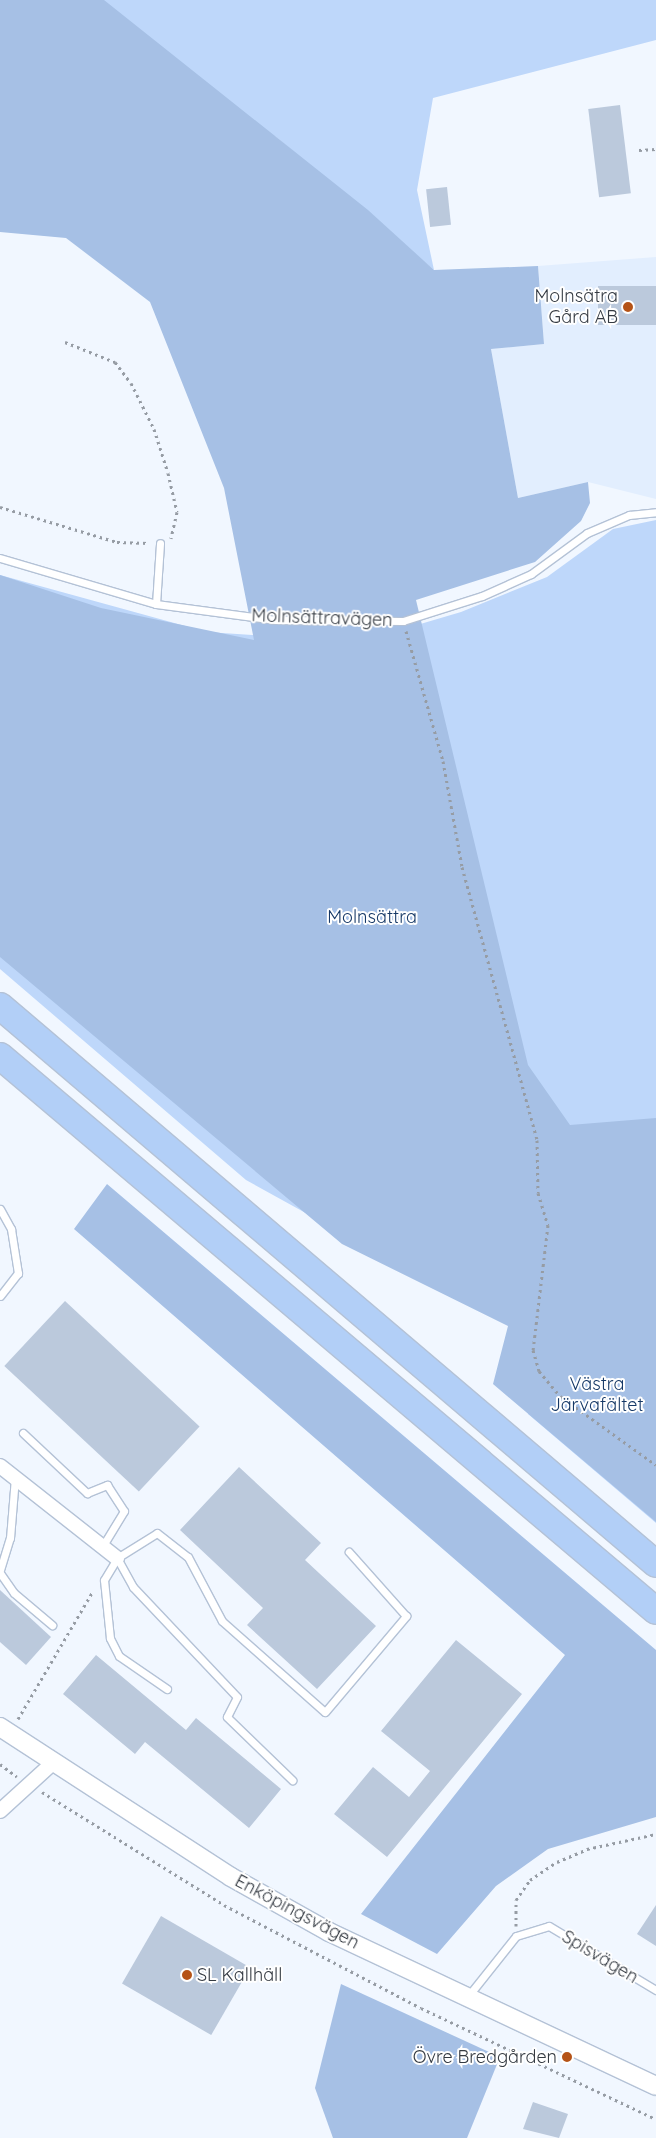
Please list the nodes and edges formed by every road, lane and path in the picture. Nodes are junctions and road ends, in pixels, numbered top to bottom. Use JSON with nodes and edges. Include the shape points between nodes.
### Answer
{"nodes":[{"id":1,"x":656,"y":149,"type":"edge"},
{"id":2,"x":639,"y":150,"type":"dead end"},
{"id":3,"x":65,"y":342,"type":"dead end"},
{"id":4,"x":0,"y":507,"type":"edge"},
{"id":5,"x":656,"y":512,"type":"edge"},
{"id":6,"x":160,"y":543,"type":"junction"},
{"id":7,"x":0,"y":558,"type":"edge"},
{"id":8,"x":156,"y":604,"type":"junction"},
{"id":9,"x":403,"y":621,"type":"junction"},
{"id":10,"x":0,"y":1006,"type":"edge"},
{"id":11,"x":0,"y":1056,"type":"edge"},
{"id":12,"x":0,"y":1209,"type":"edge"},
{"id":13,"x":0,"y":1296,"type":"edge"},
{"id":14,"x":23,"y":1433,"type":"dead end"},
{"id":15,"x":656,"y":1465,"type":"edge"},
{"id":16,"x":0,"y":1466,"type":"edge"},
{"id":17,"x":15,"y":1477,"type":"junction"},
{"id":18,"x":102,"y":1547,"type":"junction"},
{"id":19,"x":349,"y":1552,"type":"dead end"},
{"id":20,"x":117,"y":1558,"type":"junction"},
{"id":21,"x":656,"y":1564,"type":"edge"},
{"id":22,"x":0,"y":1572,"type":"edge"},
{"id":23,"x":94,"y":1588,"type":"dead end"},
{"id":24,"x":656,"y":1612,"type":"edge"},
{"id":25,"x":52,"y":1626,"type":"dead end"},
{"id":26,"x":167,"y":1689,"type":"dead end"},
{"id":27,"x":19,"y":1718,"type":"dead end"},
{"id":28,"x":0,"y":1727,"type":"edge"},
{"id":29,"x":55,"y":1761,"type":"junction"},
{"id":30,"x":292,"y":1780,"type":"dead end"},
{"id":31,"x":30,"y":1786,"type":"junction"},
{"id":32,"x":0,"y":1811,"type":"edge"},
{"id":33,"x":656,"y":1834,"type":"edge"},
{"id":34,"x":516,"y":1936,"type":"junction"},
{"id":35,"x":656,"y":1990,"type":"edge"},
{"id":36,"x":470,"y":1995,"type":"junction"},
{"id":37,"x":615,"y":2062,"type":"junction"},
{"id":38,"x":656,"y":2077,"type":"edge"},
{"id":39,"x":656,"y":2086,"type":"edge"},
{"id":40,"x":656,"y":2119,"type":"edge"}],
"edges":[{"from":1,"to":2,"type":"path"},
{"from":3,"to":6,"type":"path","via":[[115,362],[131,383],[154,430],[177,512],[171,538]]},
{"from":4,"to":6,"type":"path","via":[[117,542]]},
{"from":5,"to":9,"type":"lane","name":"Molnsättravägen","via":[[629,515],[587,533],[531,574],[482,596]]},
{"from":6,"to":8,"type":"lane"},
{"from":7,"to":8,"type":"lane","name":"Molnsättravägen"},
{"from":8,"to":9,"type":"lane","name":"Molnsättravägen","via":[[276,620]]},
{"from":9,"to":15,"type":"path","via":[[444,761],[462,866],[537,1140],[538,1193],[548,1225],[533,1350],[539,1371],[560,1396]]},
{"from":10,"to":21,"type":"highway"},
{"from":11,"to":24,"type":"highway"},
{"from":12,"to":13,"type":"lane","via":[[11,1229],[18,1273]]},
{"from":14,"to":18,"type":"lane","via":[[87,1493],[107,1485],[124,1511]]},
{"from":16,"to":17,"type":"street"},
{"from":17,"to":18,"type":"street"},
{"from":17,"to":22,"type":"lane","via":[[10,1538]]},
{"from":18,"to":20,"type":"street"},
{"from":19,"to":20,"type":"lane","via":[[406,1616],[324,1712],[222,1621],[188,1557],[157,1533]]},
{"from":20,"to":26,"type":"lane","via":[[104,1580],[110,1638],[119,1656]]},
{"from":20,"to":30,"type":"lane","via":[[133,1587],[237,1696],[227,1717]]},
{"from":22,"to":25,"type":"lane","via":[[14,1593]]},
{"from":23,"to":27,"type":"path"},
{"from":28,"to":29,"type":"street","name":"Enköpingsvägen"},
{"from":29,"to":31,"type":"street"},
{"from":29,"to":36,"type":"street","name":"Enköpingsvägen","via":[[231,1878],[328,1932]]},
{"from":31,"to":32,"type":"street"},
{"from":31,"to":40,"type":"path","via":[[224,1905],[420,2008]]},
{"from":33,"to":34,"type":"path","via":[[587,1850],[557,1862],[530,1880],[516,1900]]},
{"from":34,"to":35,"type":"lane","name":"Spisvägen","via":[[549,1926]]},
{"from":34,"to":36,"type":"lane"},
{"from":36,"to":37,"type":"street","name":"Enköpingsvägen"},
{"from":37,"to":38,"type":"street","name":"Enköpingsvägen"},
{"from":37,"to":39,"type":"street","name":"Enköpingsvägen"}]}
